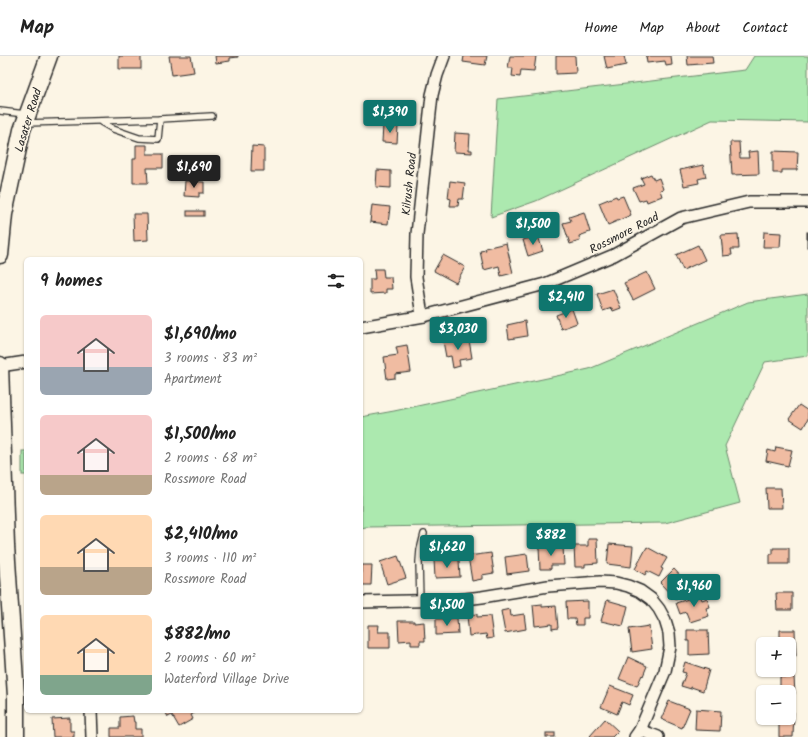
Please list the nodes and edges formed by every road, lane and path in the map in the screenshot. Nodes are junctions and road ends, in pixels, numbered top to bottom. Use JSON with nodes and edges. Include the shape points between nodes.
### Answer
{"nodes":[{"id":1,"x":49,"y":56,"type":"edge"},
{"id":2,"x":444,"y":56,"type":"edge"},
{"id":3,"x":0,"y":111,"type":"edge"},
{"id":4,"x":212,"y":116,"type":"dead end"},
{"id":5,"x":27,"y":119,"type":"junction"},
{"id":6,"x":160,"y":119,"type":"junction"},
{"id":7,"x":101,"y":121,"type":"junction"},
{"id":8,"x":808,"y":202,"type":"edge"},
{"id":9,"x":0,"y":256,"type":"edge"},
{"id":10,"x":424,"y":316,"type":"junction"},
{"id":11,"x":363,"y":327,"type":"edge"},
{"id":12,"x":24,"y":362,"type":"edge"},
{"id":13,"x":0,"y":365,"type":"edge"},
{"id":14,"x":424,"y":534,"type":"dead end"},
{"id":15,"x":3,"y":546,"type":"edge"},
{"id":16,"x":420,"y":601,"type":"junction"},
{"id":17,"x":363,"y":602,"type":"edge"},
{"id":18,"x":21,"y":696,"type":"edge"},
{"id":19,"x":91,"y":713,"type":"edge"},
{"id":20,"x":638,"y":733,"type":"edge"},
{"id":21,"x":16,"y":737,"type":"edge"},
{"id":22,"x":92,"y":737,"type":"edge"},
{"id":23,"x":658,"y":737,"type":"edge"}],
"edges":[{"from":1,"to":5,"type":"street","name":"Lasater Road"},
{"from":2,"to":10,"type":"street","name":"Kilrush Road","via":[[432,95],[417,234],[416,277],[420,309]]},
{"from":3,"to":5,"type":"lane"},
{"from":4,"to":6,"type":"lane"},
{"from":5,"to":7,"type":"lane"},
{"from":5,"to":9,"type":"street","name":"Lasater Road","via":[[22,130],[4,214]]},
{"from":6,"to":7,"type":"lane"},
{"from":6,"to":7,"type":"lane","via":[[158,139],[139,138]]},
{"from":8,"to":10,"type":"street","name":"Rossmore Road","via":[[749,202],[681,218],[614,254],[545,284]]},
{"from":10,"to":11,"type":"street","name":"Rossmore Road"},
{"from":12,"to":13,"type":"street"},
{"from":13,"to":15,"type":"street"},
{"from":14,"to":16,"type":"lane","via":[[419,562]]},
{"from":15,"to":18,"type":"street"},
{"from":16,"to":17,"type":"street"},
{"from":16,"to":20,"type":"street","via":[[457,600],[548,586],[600,582],[616,583],[640,591],[659,608],[669,633],[670,647],[665,671]]},
{"from":18,"to":21,"type":"street"},
{"from":19,"to":22,"type":"street"},
{"from":20,"to":23,"type":"street"}]}
